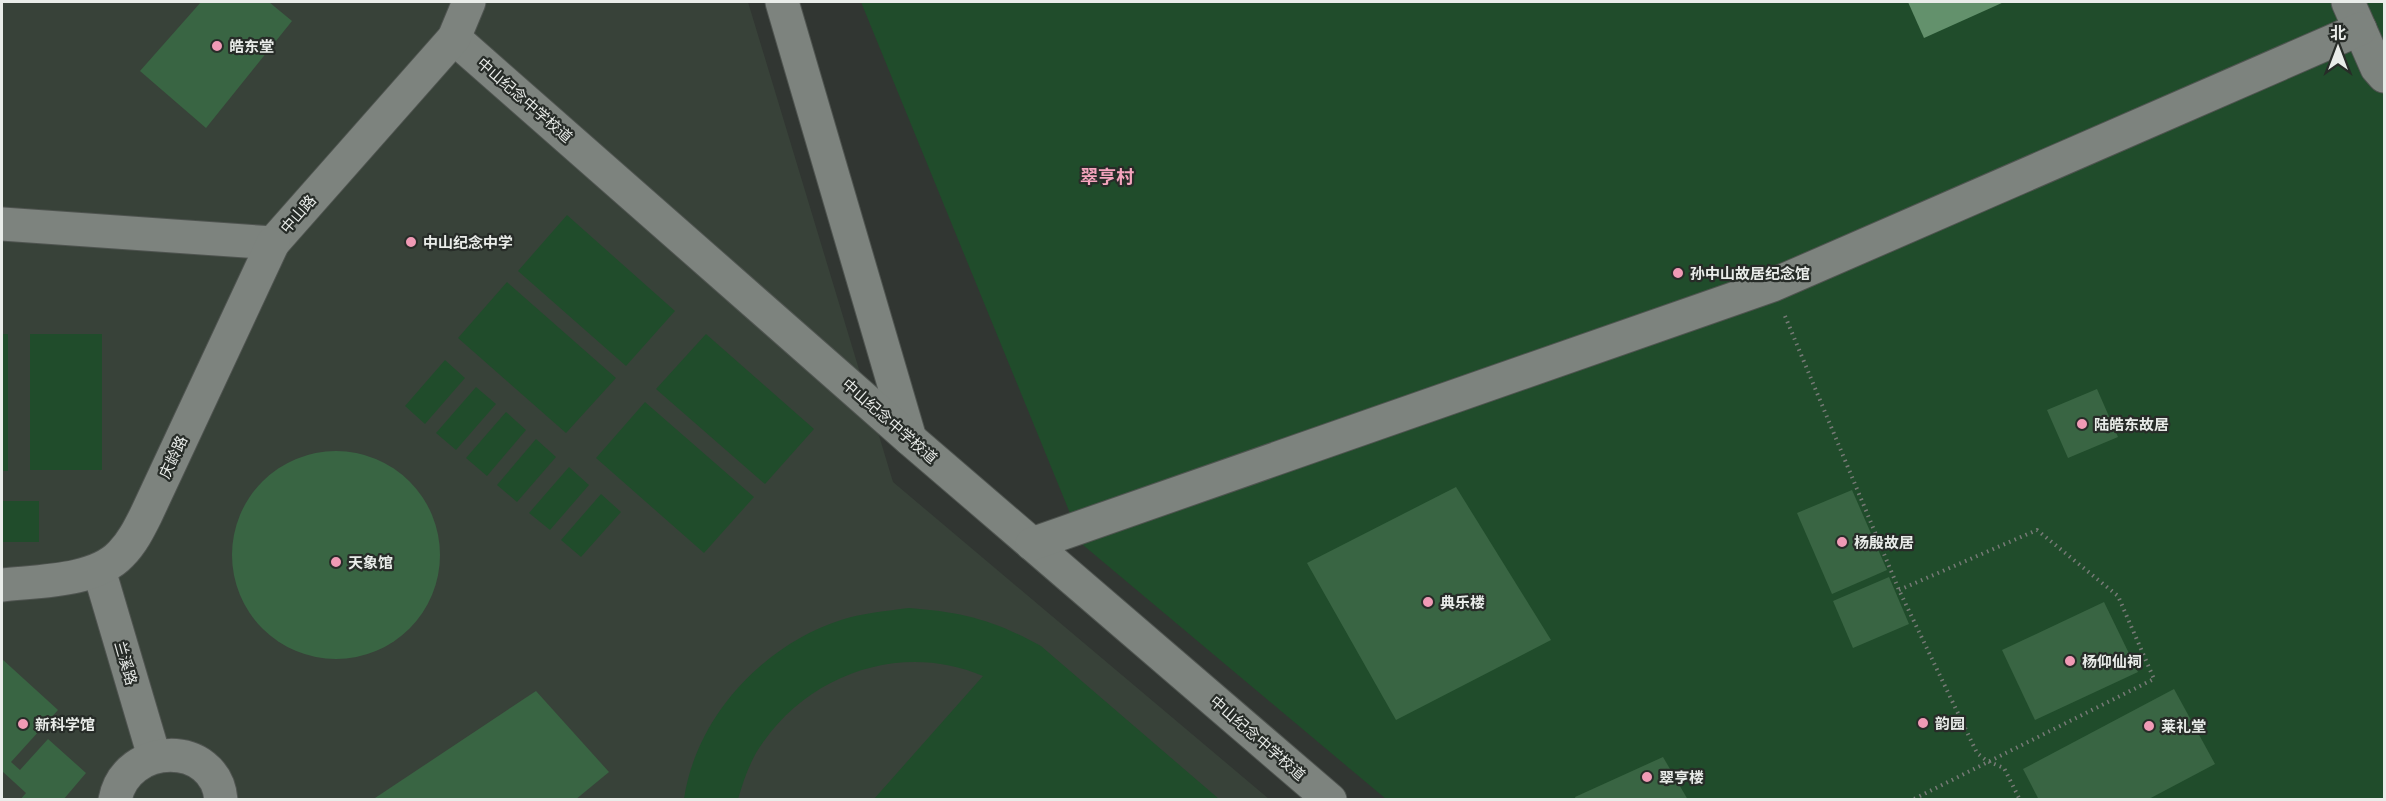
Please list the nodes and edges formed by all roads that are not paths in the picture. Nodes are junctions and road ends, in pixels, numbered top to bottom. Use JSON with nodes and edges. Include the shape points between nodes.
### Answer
{"nodes":[{"id":1,"x":469,"y":2,"type":"edge"},
{"id":2,"x":783,"y":2,"type":"edge"},
{"id":3,"x":2354,"y":15,"type":"edge"},
{"id":4,"x":454,"y":38,"type":"junction"},
{"id":5,"x":2385,"y":76,"type":"edge"},
{"id":6,"x":2,"y":224,"type":"edge"},
{"id":7,"x":273,"y":243,"type":"junction"},
{"id":8,"x":910,"y":439,"type":"junction"},
{"id":9,"x":1032,"y":544,"type":"junction"},
{"id":10,"x":99,"y":570,"type":"junction"},
{"id":11,"x":2,"y":585,"type":"edge"},
{"id":12,"x":154,"y":756,"type":"junction"},
{"id":13,"x":115,"y":800,"type":"edge"},
{"id":14,"x":221,"y":800,"type":"edge"},
{"id":15,"x":1330,"y":800,"type":"edge"}],
"edges":[{"from":1,"to":4,"type":"street","name":"中山路"},
{"from":2,"to":8,"type":"street"},
{"from":3,"to":5,"type":"street","via":[[2377,68]]},
{"from":3,"to":9,"type":"street","via":[[1773,285]]},
{"from":4,"to":7,"type":"street","name":"中山路"},
{"from":4,"to":8,"type":"street","name":"中山纪念中学校道"},
{"from":6,"to":7,"type":"street","name":"中山路"},
{"from":7,"to":10,"type":"street","name":"庆龄路","via":[[138,530],[122,554]]},
{"from":8,"to":9,"type":"street","name":"中山纪念中学校道"},
{"from":9,"to":15,"type":"street","name":"中山纪念中学校道"},
{"from":10,"to":11,"type":"street","name":"庆龄路"},
{"from":10,"to":12,"type":"street","name":"兰溪路"},
{"from":12,"to":13,"type":"street","via":[[126,774]]},
{"from":12,"to":14,"type":"street","via":[[187,757],[202,766],[214,778]]}]}
